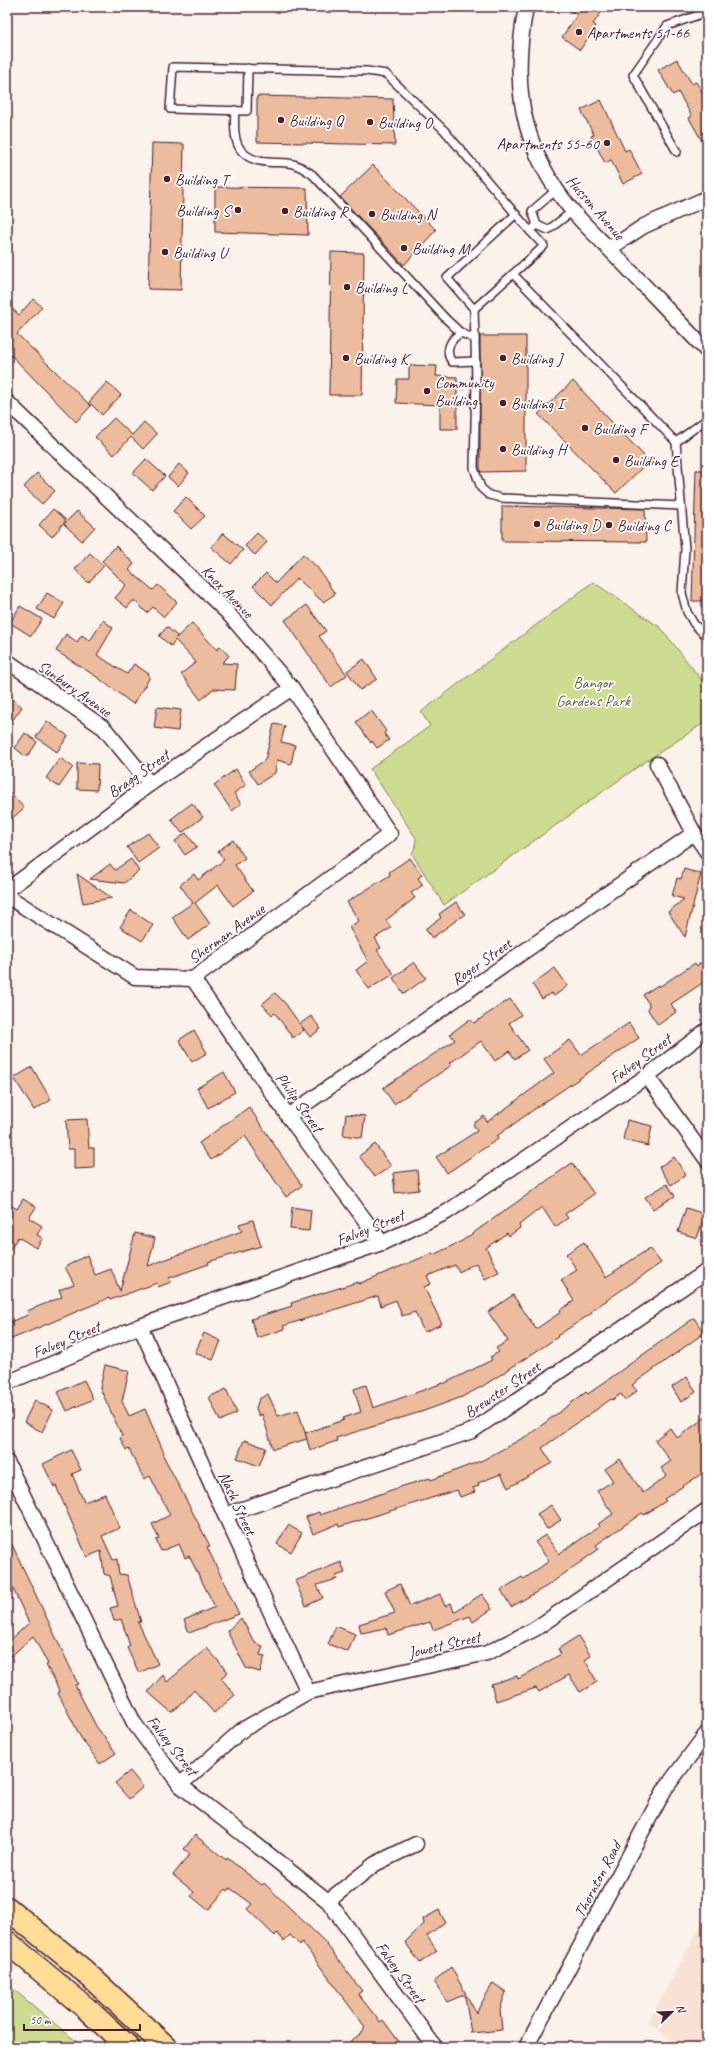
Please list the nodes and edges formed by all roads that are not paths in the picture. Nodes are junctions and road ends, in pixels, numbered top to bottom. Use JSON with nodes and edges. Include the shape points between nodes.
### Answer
{"nodes":[{"id":1,"x":526,"y":7,"type":"edge"},
{"id":2,"x":707,"y":12,"type":"edge"},
{"id":3,"x":248,"y":68,"type":"junction"},
{"id":4,"x":235,"y":110,"type":"junction"},
{"id":5,"x":676,"y":152,"type":"dead end"},
{"id":6,"x":556,"y":190,"type":"junction"},
{"id":7,"x":707,"y":198,"type":"edge"},
{"id":8,"x":573,"y":211,"type":"junction"},
{"id":9,"x":516,"y":214,"type":"junction"},
{"id":10,"x":537,"y":225,"type":"junction"},
{"id":11,"x":530,"y":231,"type":"junction"},
{"id":12,"x":609,"y":249,"type":"junction"},
{"id":13,"x":513,"y":274,"type":"junction"},
{"id":14,"x":474,"y":309,"type":"junction"},
{"id":15,"x":461,"y":333,"type":"junction"},
{"id":16,"x":475,"y":339,"type":"junction"},
{"id":17,"x":707,"y":351,"type":"edge"},
{"id":18,"x":476,"y":361,"type":"junction"},
{"id":19,"x":7,"y":402,"type":"edge"},
{"id":20,"x":707,"y":419,"type":"edge"},
{"id":21,"x":676,"y":442,"type":"junction"},
{"id":22,"x":681,"y":506,"type":"junction"},
{"id":23,"x":705,"y":633,"type":"edge"},
{"id":24,"x":7,"y":661,"type":"edge"},
{"id":25,"x":292,"y":688,"type":"junction"},
{"id":26,"x":657,"y":764,"type":"dead end"},
{"id":27,"x":150,"y":784,"type":"junction"},
{"id":28,"x":694,"y":833,"type":"junction"},
{"id":29,"x":390,"y":834,"type":"joint"},
{"id":30,"x":707,"y":852,"type":"edge"},
{"id":31,"x":7,"y":890,"type":"edge"},
{"id":32,"x":7,"y":896,"type":"edge"},
{"id":33,"x":193,"y":979,"type":"junction"},
{"id":34,"x":707,"y":1030,"type":"edge"},
{"id":35,"x":647,"y":1076,"type":"junction"},
{"id":36,"x":288,"y":1116,"type":"junction"},
{"id":37,"x":707,"y":1160,"type":"edge"},
{"id":38,"x":382,"y":1243,"type":"junction"},
{"id":39,"x":707,"y":1271,"type":"edge"},
{"id":40,"x":140,"y":1326,"type":"junction"},
{"id":41,"x":7,"y":1384,"type":"edge"},
{"id":42,"x":7,"y":1462,"type":"edge"},
{"id":43,"x":707,"y":1510,"type":"edge"},
{"id":44,"x":225,"y":1515,"type":"junction"},
{"id":45,"x":308,"y":1692,"type":"junction"},
{"id":46,"x":707,"y":1734,"type":"edge"},
{"id":47,"x":180,"y":1784,"type":"junction"},
{"id":48,"x":416,"y":1844,"type":"dead end"},
{"id":49,"x":328,"y":1901,"type":"junction"},
{"id":50,"x":7,"y":1908,"type":"edge"},
{"id":51,"x":7,"y":1942,"type":"edge"},
{"id":52,"x":128,"y":2047,"type":"edge"},
{"id":53,"x":166,"y":2047,"type":"edge"},
{"id":54,"x":435,"y":2047,"type":"edge"},
{"id":55,"x":526,"y":2047,"type":"edge"}],
"edges":[{"from":1,"to":6,"type":"street","name":"Husson Avenue","via":[[518,71],[522,102],[528,132]]},
{"from":2,"to":5,"type":"lane","via":[[667,26],[633,75]]},
{"from":3,"to":4,"type":"lane","via":[[247,111]]},
{"from":3,"to":4,"type":"lane","via":[[173,67],[170,109]]},
{"from":3,"to":9,"type":"lane","via":[[367,71],[386,74],[444,130]]},
{"from":4,"to":15,"type":"lane","via":[[234,132],[244,155],[266,162],[289,163],[313,174]]},
{"from":6,"to":8,"type":"street","name":"Husson Avenue"},
{"from":6,"to":10,"type":"lane","via":[[532,211]]},
{"from":7,"to":12,"type":"street","via":[[644,226]]},
{"from":8,"to":10,"type":"lane","via":[[548,230]]},
{"from":8,"to":12,"type":"street","name":"Husson Avenue"},
{"from":9,"to":11,"type":"lane"},
{"from":9,"to":14,"type":"lane","via":[[447,278]]},
{"from":10,"to":11,"type":"lane"},
{"from":11,"to":13,"type":"lane","via":[[544,246]]},
{"from":12,"to":17,"type":"street","name":"Husson Avenue"},
{"from":13,"to":14,"type":"lane"},
{"from":13,"to":21,"type":"lane"},
{"from":14,"to":16,"type":"lane"},
{"from":15,"to":16,"type":"lane"},
{"from":15,"to":18,"type":"lane","via":[[451,342],[448,349],[449,357],[452,362]]},
{"from":16,"to":18,"type":"lane"},
{"from":18,"to":22,"type":"lane","via":[[474,468],[481,488],[489,495],[500,498]]},
{"from":19,"to":25,"type":"street","name":"Knox Avenue","via":[[227,612]]},
{"from":20,"to":21,"type":"lane"},
{"from":21,"to":22,"type":"lane"},
{"from":22,"to":23,"type":"lane","via":[[685,549],[682,593],[687,612],[694,624]]},
{"from":24,"to":27,"type":"street","name":"Sunbury Avenue","via":[[104,728]]},
{"from":25,"to":27,"type":"street","name":"Bragg Street"},
{"from":25,"to":29,"type":"street","name":"Knox Avenue"},
{"from":26,"to":28,"type":"street"},
{"from":27,"to":31,"type":"street","name":"Bragg Street"},
{"from":28,"to":30,"type":"street"},
{"from":28,"to":36,"type":"street","name":"Roger Street"},
{"from":29,"to":33,"type":"street","name":"Sherman Avenue"},
{"from":32,"to":33,"type":"street","name":"Sherman Avenue","via":[[135,977]]},
{"from":33,"to":36,"type":"street","name":"Philip Street"},
{"from":34,"to":35,"type":"street","name":"Falvey Street"},
{"from":35,"to":37,"type":"street"},
{"from":35,"to":38,"type":"street","name":"Falvey Street","via":[[447,1212]]},
{"from":36,"to":38,"type":"street","name":"Philip Street"},
{"from":38,"to":40,"type":"street","name":"Falvey Street"},
{"from":39,"to":44,"type":"street","name":"Brewster Street","via":[[472,1431]]},
{"from":40,"to":41,"type":"street","name":"Falvey Street"},
{"from":40,"to":44,"type":"street","name":"Nash Street"},
{"from":42,"to":47,"type":"street","name":"Falvey Street","via":[[134,1723]]},
{"from":43,"to":45,"type":"street","name":"Jowett Street","via":[[535,1629],[487,1653]]},
{"from":44,"to":45,"type":"street","name":"Nash Street"},
{"from":45,"to":47,"type":"street","name":"Jowett Street","via":[[242,1730]]},
{"from":46,"to":55,"type":"street","name":"Thornton Road","via":[[665,1789]]},
{"from":47,"to":49,"type":"street","name":"Falvey Street"},
{"from":48,"to":49,"type":"street","via":[[375,1864]]},
{"from":49,"to":54,"type":"street","name":"Falvey Street"},
{"from":50,"to":53,"type":"highway","via":[[83,1970]]},
{"from":51,"to":52,"type":"highway"}]}
